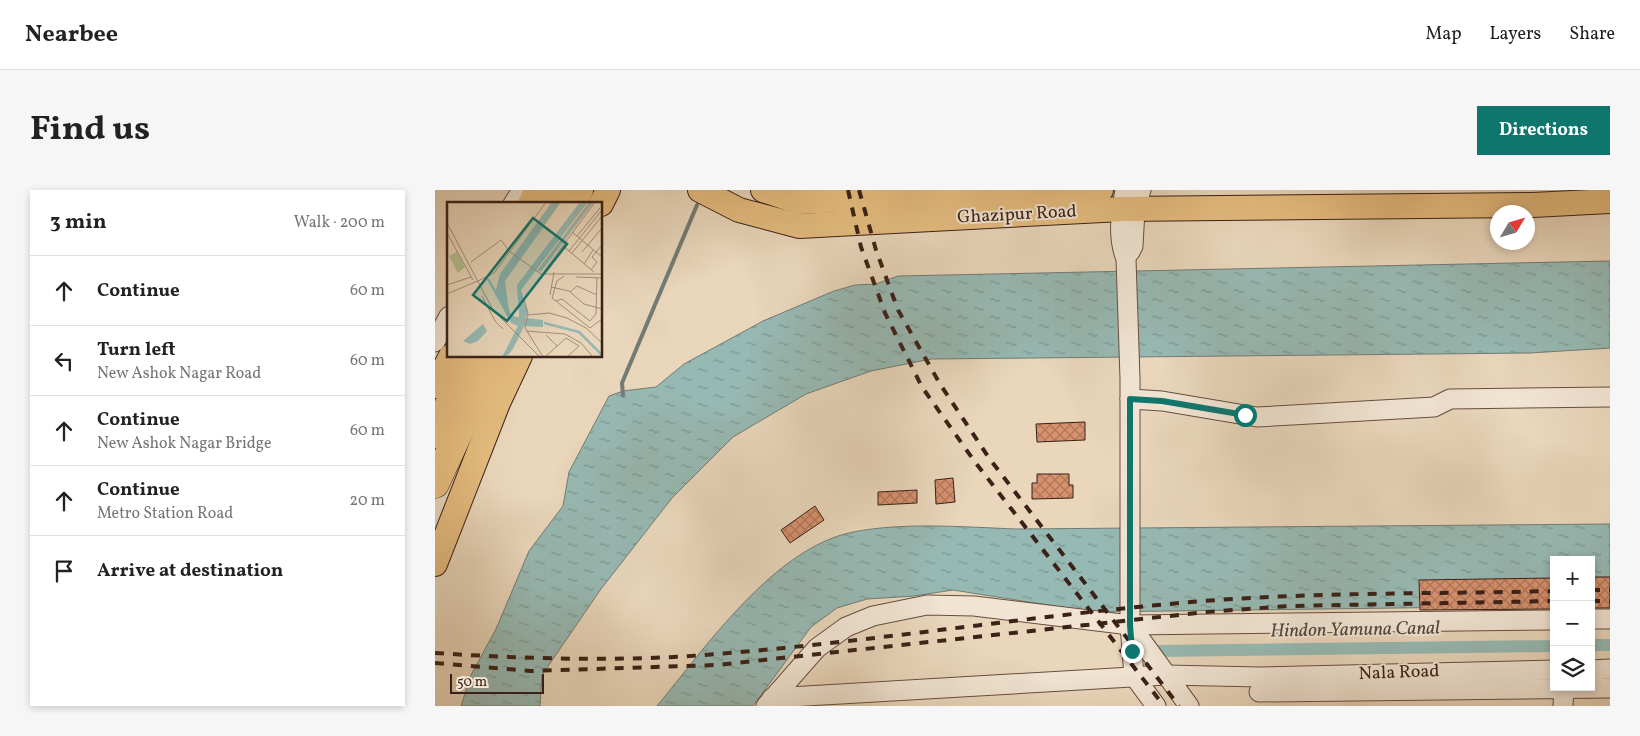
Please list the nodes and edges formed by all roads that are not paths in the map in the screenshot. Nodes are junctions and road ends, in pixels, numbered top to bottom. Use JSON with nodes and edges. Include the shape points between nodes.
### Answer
{"nodes":[{"id":1,"x":521,"y":190,"type":"edge"},
{"id":2,"x":537,"y":190,"type":"edge"},
{"id":3,"x":555,"y":190,"type":"edge"},
{"id":4,"x":579,"y":190,"type":"edge"},
{"id":5,"x":608,"y":190,"type":"edge"},
{"id":6,"x":700,"y":190,"type":"edge"},
{"id":7,"x":763,"y":190,"type":"edge"},
{"id":8,"x":1101,"y":190,"type":"edge"},
{"id":9,"x":1078,"y":191,"type":"edge"},
{"id":10,"x":985,"y":193,"type":"edge"},
{"id":11,"x":811,"y":196,"type":"edge"},
{"id":12,"x":1610,"y":201,"type":"edge"},
{"id":13,"x":514,"y":202,"type":"edge"},
{"id":14,"x":531,"y":202,"type":"edge"},
{"id":15,"x":550,"y":202,"type":"edge"},
{"id":16,"x":574,"y":202,"type":"edge"},
{"id":17,"x":602,"y":202,"type":"edge"},
{"id":18,"x":1130,"y":207,"type":"edge"},
{"id":19,"x":447,"y":320,"type":"edge"},
{"id":20,"x":435,"y":342,"type":"edge"},
{"id":21,"x":450,"y":358,"type":"edge"},
{"id":22,"x":471,"y":358,"type":"edge"},
{"id":23,"x":493,"y":358,"type":"edge"},
{"id":24,"x":519,"y":358,"type":"edge"},
{"id":25,"x":435,"y":386,"type":"edge"},
{"id":26,"x":1610,"y":397,"type":"edge"},
{"id":27,"x":1130,"y":399,"type":"junction"},
{"id":28,"x":435,"y":434,"type":"edge"},
{"id":29,"x":435,"y":484,"type":"edge"},
{"id":30,"x":435,"y":564,"type":"edge"},
{"id":31,"x":1610,"y":619,"type":"edge"},
{"id":32,"x":1130,"y":620,"type":"junction"},
{"id":33,"x":1550,"y":620,"type":"edge"},
{"id":34,"x":1595,"y":620,"type":"edge"},
{"id":35,"x":1610,"y":669,"type":"edge"},
{"id":36,"x":1550,"y":670,"type":"edge"},
{"id":37,"x":1595,"y":670,"type":"edge"},
{"id":38,"x":1166,"y":675,"type":"junction"},
{"id":39,"x":1135,"y":676,"type":"junction"},
{"id":40,"x":1595,"y":688,"type":"edge"},
{"id":41,"x":1610,"y":688,"type":"edge"},
{"id":42,"x":1578,"y":691,"type":"edge"},
{"id":43,"x":1259,"y":692,"type":"edge"},
{"id":44,"x":1564,"y":697,"type":"edge"},
{"id":45,"x":769,"y":702,"type":"edge"},
{"id":46,"x":1156,"y":706,"type":"edge"},
{"id":47,"x":1189,"y":706,"type":"edge"}],
"edges":[{"from":1,"to":13,"type":"street"},
{"from":2,"to":14,"type":"main road"},
{"from":3,"to":15,"type":"highway"},
{"from":4,"to":16,"type":"highway"},
{"from":5,"to":17,"type":"main road"},
{"from":6,"to":18,"type":"main road","name":"Ghazipur Road","via":[[739,210],[799,226]]},
{"from":7,"to":11,"type":"main road","name":"Ghazipur Road","via":[[799,202]]},
{"from":8,"to":9,"type":"main road","name":"Ghazipur Road"},
{"from":9,"to":10,"type":"main road","name":"Ghazipur Road"},
{"from":10,"to":11,"type":"main road","name":"Ghazipur Road"},
{"from":12,"to":18,"type":"main road","name":"Ghazipur Road","via":[[1533,205]]},
{"from":18,"to":27,"type":"street","via":[[1133,246],[1126,259]]},
{"from":19,"to":20,"type":"street"},
{"from":21,"to":25,"type":"main road"},
{"from":22,"to":28,"type":"highway"},
{"from":23,"to":29,"type":"highway"},
{"from":24,"to":30,"type":"main road","via":[[498,403]]},
{"from":26,"to":27,"type":"street","via":[[1450,399],[1434,407],[1257,417],[1162,401]]},
{"from":27,"to":32,"type":"street"},
{"from":31,"to":34,"type":"street"},
{"from":32,"to":33,"type":"street"},
{"from":32,"to":38,"type":"street"},
{"from":32,"to":39,"type":"street"},
{"from":32,"to":45,"type":"street","via":[[927,605],[873,616],[846,627],[817,648]]},
{"from":35,"to":37,"type":"street"},
{"from":36,"to":43,"type":"street","name":"Nala Road"},
{"from":38,"to":39,"type":"street"},
{"from":38,"to":43,"type":"street"},
{"from":38,"to":47,"type":"street"},
{"from":39,"to":45,"type":"street"},
{"from":39,"to":46,"type":"street"},
{"from":40,"to":41,"type":"street","name":"Nala Road"},
{"from":42,"to":44,"type":"street","name":"Nala Road"},
{"from":43,"to":44,"type":"street","name":"Nala Road"}]}
